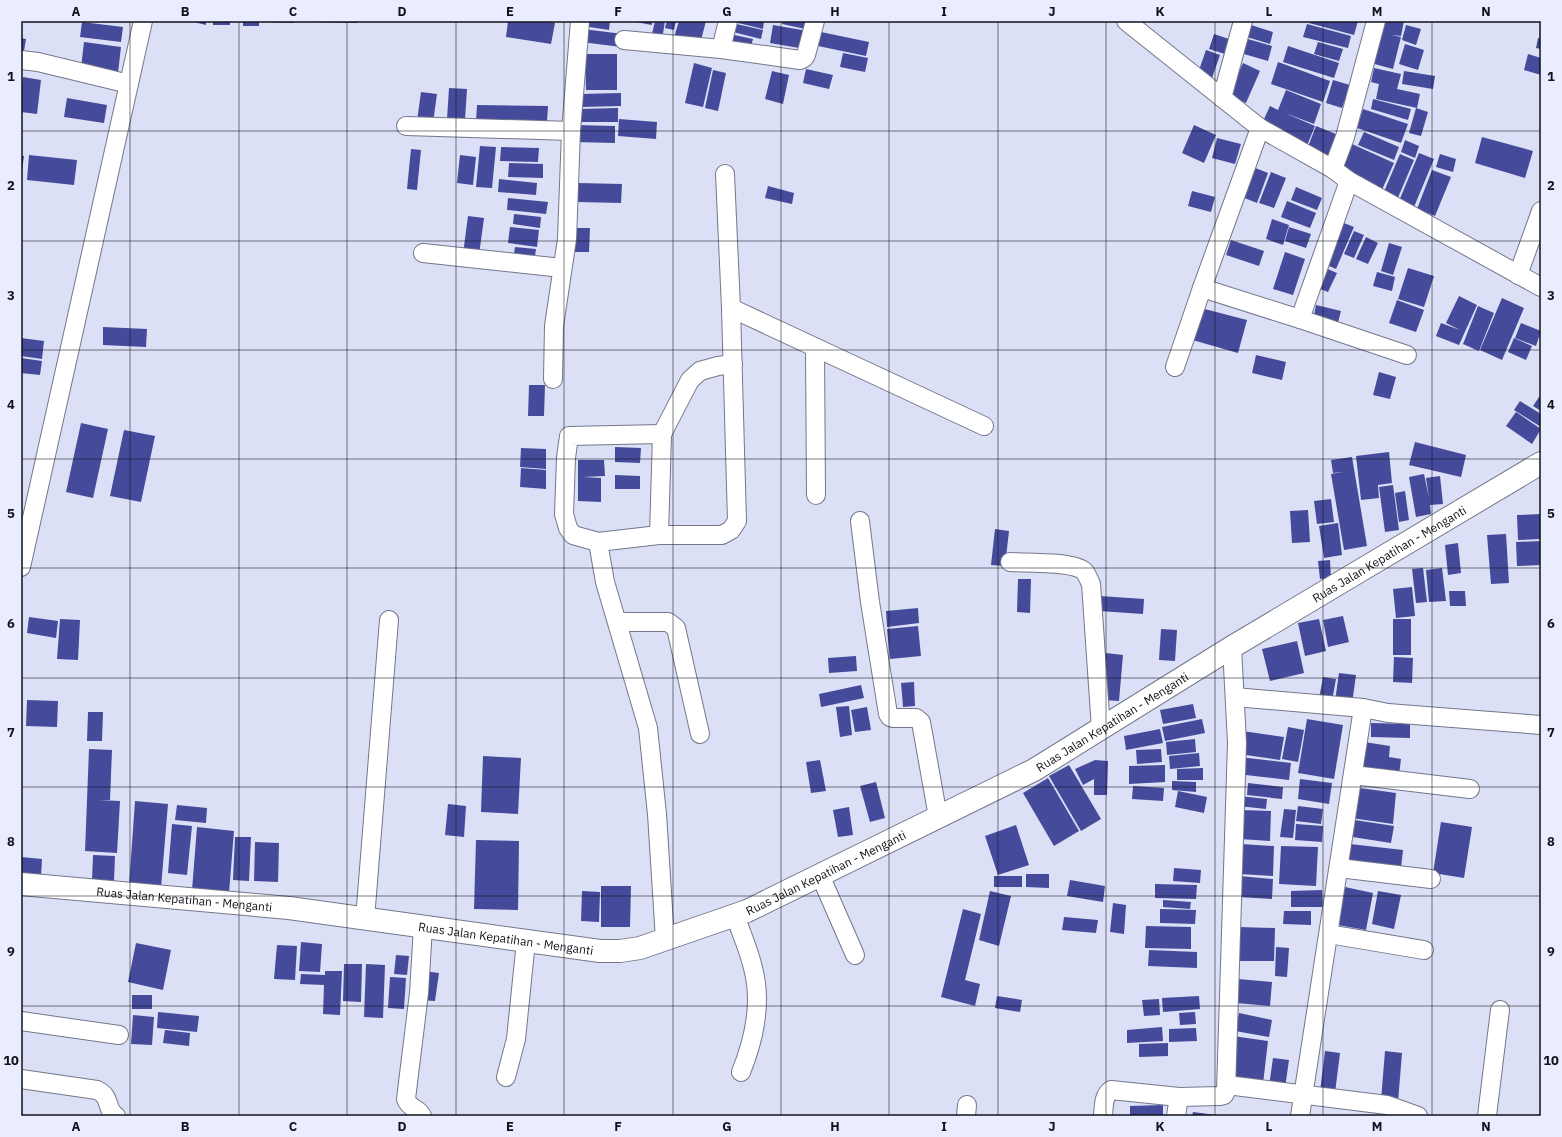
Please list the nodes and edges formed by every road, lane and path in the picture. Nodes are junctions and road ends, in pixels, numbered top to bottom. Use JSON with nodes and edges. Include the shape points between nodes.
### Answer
{"nodes":[{"id":1,"x":143,"y":21,"type":"edge"},
{"id":2,"x":580,"y":21,"type":"edge"},
{"id":3,"x":728,"y":21,"type":"edge"},
{"id":4,"x":815,"y":21,"type":"edge"},
{"id":5,"x":1126,"y":21,"type":"edge"},
{"id":6,"x":1243,"y":21,"type":"edge"},
{"id":7,"x":1376,"y":21,"type":"edge"},
{"id":8,"x":624,"y":40,"type":"dead end"},
{"id":9,"x":721,"y":49,"type":"junction"},
{"id":10,"x":21,"y":60,"type":"edge"},
{"id":11,"x":129,"y":84,"type":"junction"},
{"id":12,"x":1222,"y":98,"type":"junction"},
{"id":13,"x":406,"y":126,"type":"dead end"},
{"id":14,"x":1260,"y":128,"type":"junction"},
{"id":15,"x":571,"y":131,"type":"junction"},
{"id":16,"x":1333,"y":169,"type":"junction"},
{"id":17,"x":724,"y":174,"type":"dead end"},
{"id":18,"x":1349,"y":181,"type":"junction"},
{"id":19,"x":1541,"y":211,"type":"edge"},
{"id":20,"x":423,"y":253,"type":"dead end"},
{"id":21,"x":562,"y":268,"type":"junction"},
{"id":22,"x":1518,"y":275,"type":"junction"},
{"id":23,"x":1541,"y":287,"type":"edge"},
{"id":24,"x":1202,"y":288,"type":"junction"},
{"id":25,"x":731,"y":308,"type":"junction"},
{"id":26,"x":1300,"y":319,"type":"junction"},
{"id":27,"x":815,"y":348,"type":"junction"},
{"id":28,"x":1408,"y":354,"type":"dead end"},
{"id":29,"x":733,"y":364,"type":"junction"},
{"id":30,"x":1175,"y":367,"type":"dead end"},
{"id":31,"x":553,"y":379,"type":"dead end"},
{"id":32,"x":984,"y":426,"type":"dead end"},
{"id":33,"x":662,"y":434,"type":"junction"},
{"id":34,"x":1541,"y":463,"type":"edge"},
{"id":35,"x":816,"y":495,"type":"dead end"},
{"id":36,"x":860,"y":521,"type":"dead end"},
{"id":37,"x":659,"y":535,"type":"junction"},
{"id":38,"x":598,"y":542,"type":"junction"},
{"id":39,"x":1010,"y":562,"type":"dead end"},
{"id":40,"x":21,"y":567,"type":"edge"},
{"id":41,"x":389,"y":620,"type":"dead end"},
{"id":42,"x":617,"y":622,"type":"junction"},
{"id":43,"x":1232,"y":647,"type":"junction"},
{"id":44,"x":1234,"y":696,"type":"junction"},
{"id":45,"x":1363,"y":708,"type":"junction"},
{"id":46,"x":1541,"y":725,"type":"edge"},
{"id":47,"x":1101,"y":729,"type":"junction"},
{"id":48,"x":700,"y":734,"type":"dead end"},
{"id":49,"x":1353,"y":775,"type":"junction"},
{"id":50,"x":1470,"y":789,"type":"dead end"},
{"id":51,"x":938,"y":817,"type":"junction"},
{"id":52,"x":1339,"y":868,"type":"junction"},
{"id":53,"x":820,"y":875,"type":"junction"},
{"id":54,"x":1431,"y":879,"type":"dead end"},
{"id":55,"x":21,"y":884,"type":"edge"},
{"id":56,"x":735,"y":915,"type":"junction"},
{"id":57,"x":365,"y":918,"type":"junction"},
{"id":58,"x":423,"y":926,"type":"junction"},
{"id":59,"x":1329,"y":934,"type":"junction"},
{"id":60,"x":664,"y":940,"type":"junction"},
{"id":61,"x":526,"y":941,"type":"junction"},
{"id":62,"x":1424,"y":950,"type":"dead end"},
{"id":63,"x":855,"y":955,"type":"dead end"},
{"id":64,"x":1500,"y":1010,"type":"dead end"},
{"id":65,"x":21,"y":1021,"type":"edge"},
{"id":66,"x":119,"y":1035,"type":"dead end"},
{"id":67,"x":741,"y":1072,"type":"dead end"},
{"id":68,"x":506,"y":1076,"type":"dead end"},
{"id":69,"x":21,"y":1079,"type":"edge"},
{"id":70,"x":1226,"y":1085,"type":"junction"},
{"id":71,"x":1304,"y":1095,"type":"junction"},
{"id":72,"x":1179,"y":1097,"type":"junction"},
{"id":73,"x":116,"y":1116,"type":"edge"},
{"id":74,"x":422,"y":1116,"type":"edge"},
{"id":75,"x":1104,"y":1116,"type":"edge"},
{"id":76,"x":1176,"y":1116,"type":"edge"},
{"id":77,"x":1300,"y":1116,"type":"edge"},
{"id":78,"x":1418,"y":1116,"type":"edge"},
{"id":79,"x":1486,"y":1116,"type":"edge"}],
"edges":[{"from":1,"to":11,"type":"street"},
{"from":2,"to":15,"type":"street"},
{"from":3,"to":9,"type":"street"},
{"from":4,"to":9,"type":"street","via":[[804,58],[800,60]]},
{"from":5,"to":12,"type":"street"},
{"from":6,"to":12,"type":"street"},
{"from":7,"to":16,"type":"street","via":[[1346,137]]},
{"from":8,"to":9,"type":"street"},
{"from":10,"to":11,"type":"street"},
{"from":11,"to":40,"type":"street"},
{"from":12,"to":14,"type":"street"},
{"from":13,"to":15,"type":"street"},
{"from":14,"to":16,"type":"street"},
{"from":14,"to":24,"type":"street"},
{"from":15,"to":21,"type":"street","via":[[567,239]]},
{"from":16,"to":18,"type":"street"},
{"from":17,"to":25,"type":"street"},
{"from":18,"to":22,"type":"street"},
{"from":18,"to":26,"type":"street"},
{"from":19,"to":22,"type":"street"},
{"from":20,"to":21,"type":"street"},
{"from":21,"to":31,"type":"street","via":[[554,326]]},
{"from":22,"to":23,"type":"street"},
{"from":24,"to":26,"type":"street"},
{"from":24,"to":30,"type":"street"},
{"from":25,"to":27,"type":"street"},
{"from":25,"to":29,"type":"street"},
{"from":26,"to":28,"type":"street"},
{"from":27,"to":32,"type":"street"},
{"from":27,"to":35,"type":"street"},
{"from":29,"to":33,"type":"street","via":[[700,371],[690,380]]},
{"from":29,"to":37,"type":"street","via":[[738,521],[731,530],[722,535]]},
{"from":33,"to":37,"type":"street"},
{"from":33,"to":38,"type":"street","via":[[569,436],[564,514],[573,535]]},
{"from":34,"to":43,"type":"main road","name":"Ruas Jalan Kepatihan - Menganti"},
{"from":36,"to":51,"type":"street","via":[[888,714],[893,718],[916,718],[921,722]]},
{"from":37,"to":38,"type":"street"},
{"from":38,"to":42,"type":"street","via":[[605,582]]},
{"from":39,"to":47,"type":"street","via":[[1067,565],[1085,572],[1091,584]]},
{"from":41,"to":57,"type":"street"},
{"from":42,"to":48,"type":"street","via":[[668,622],[676,628]]},
{"from":42,"to":60,"type":"street","via":[[648,728],[657,814]]},
{"from":43,"to":44,"type":"street"},
{"from":43,"to":47,"type":"main road","name":"Ruas Jalan Kepatihan - Menganti"},
{"from":44,"to":45,"type":"street"},
{"from":44,"to":70,"type":"street","via":[[1237,743]]},
{"from":45,"to":46,"type":"street","via":[[1388,714]]},
{"from":45,"to":49,"type":"street"},
{"from":47,"to":51,"type":"main road","name":"Ruas Jalan Kepatihan - Menganti","via":[[1034,770]]},
{"from":49,"to":50,"type":"street"},
{"from":49,"to":52,"type":"street"},
{"from":51,"to":53,"type":"main road","name":"Ruas Jalan Kepatihan - Menganti"},
{"from":52,"to":54,"type":"street"},
{"from":52,"to":59,"type":"street"},
{"from":53,"to":56,"type":"main road","name":"Ruas Jalan Kepatihan - Menganti"},
{"from":53,"to":63,"type":"street"},
{"from":55,"to":57,"type":"main road","name":"Ruas Jalan Kepatihan - Menganti","via":[[289,908]]},
{"from":56,"to":60,"type":"main road","name":"Ruas Jalan Kepatihan - Menganti"},
{"from":56,"to":67,"type":"street","via":[[754,969],[757,991],[757,1009],[750,1050]]},
{"from":57,"to":58,"type":"main road","name":"Ruas Jalan Kepatihan - Menganti"},
{"from":58,"to":61,"type":"main road","name":"Ruas Jalan Kepatihan - Menganti"},
{"from":58,"to":74,"type":"street","via":[[419,993],[406,1099],[410,1107],[419,1111]]},
{"from":59,"to":62,"type":"street"},
{"from":59,"to":71,"type":"street"},
{"from":60,"to":61,"type":"main road","name":"Ruas Jalan Kepatihan - Menganti","via":[[620,951],[600,951]]},
{"from":61,"to":68,"type":"street","via":[[516,1039]]},
{"from":64,"to":79,"type":"street"},
{"from":65,"to":66,"type":"street"},
{"from":69,"to":73,"type":"street","via":[[97,1090],[103,1093]]},
{"from":70,"to":71,"type":"street"},
{"from":70,"to":72,"type":"street","via":[[1224,1095]]},
{"from":71,"to":77,"type":"street"},
{"from":71,"to":78,"type":"street","via":[[1387,1105]]},
{"from":72,"to":75,"type":"street","via":[[1111,1090],[1105,1098]]},
{"from":72,"to":76,"type":"street"}]}
